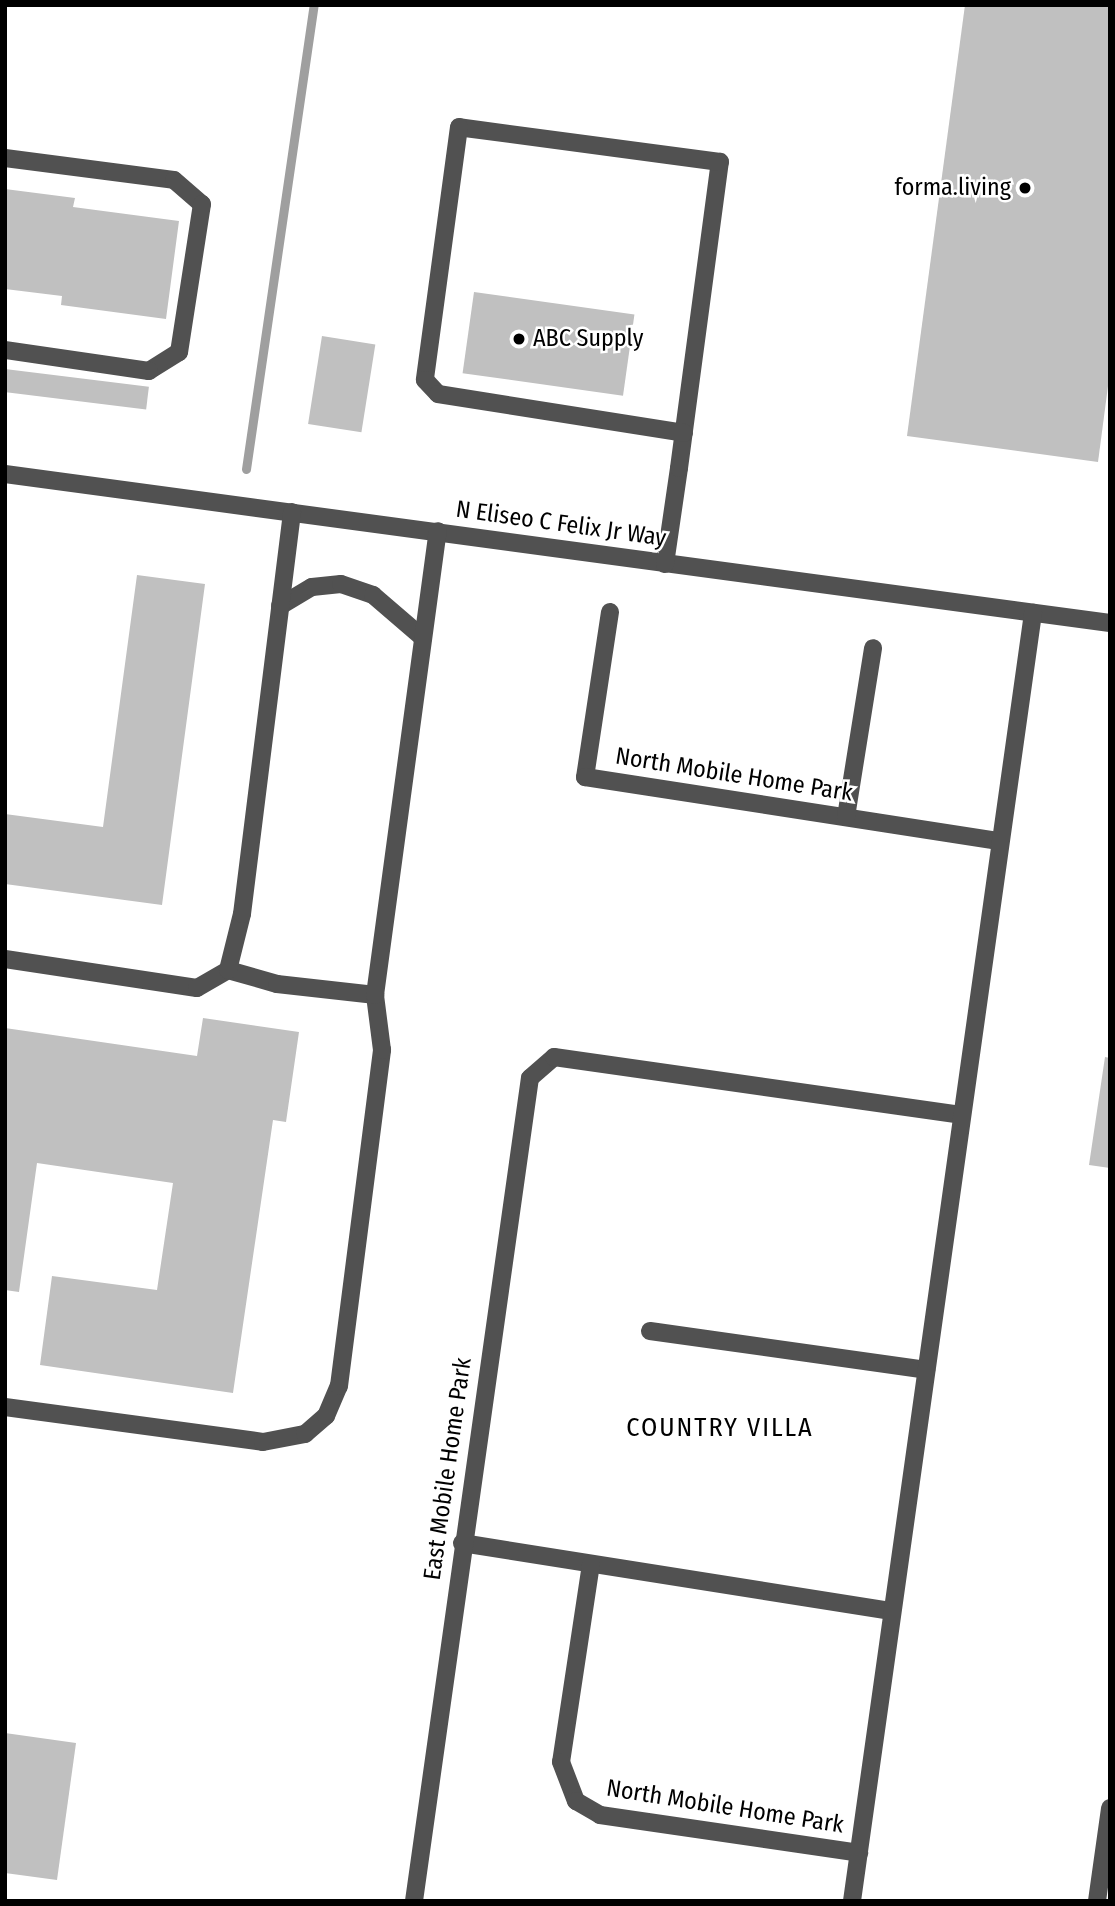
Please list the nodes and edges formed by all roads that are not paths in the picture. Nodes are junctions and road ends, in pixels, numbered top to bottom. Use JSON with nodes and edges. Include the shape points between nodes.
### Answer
{"nodes":[{"id":1,"x":5,"y":158,"type":"edge"},
{"id":2,"x":5,"y":351,"type":"edge"},
{"id":3,"x":684,"y":433,"type":"junction"},
{"id":4,"x":5,"y":474,"type":"edge"},
{"id":5,"x":292,"y":512,"type":"junction"},
{"id":6,"x":438,"y":531,"type":"junction"},
{"id":7,"x":665,"y":564,"type":"junction"},
{"id":8,"x":280,"y":606,"type":"junction"},
{"id":9,"x":610,"y":612,"type":"dead end"},
{"id":10,"x":1033,"y":612,"type":"junction"},
{"id":11,"x":1110,"y":623,"type":"edge"},
{"id":12,"x":423,"y":638,"type":"junction"},
{"id":13,"x":873,"y":648,"type":"dead end"},
{"id":14,"x":846,"y":817,"type":"junction"},
{"id":15,"x":999,"y":841,"type":"junction"},
{"id":16,"x":5,"y":960,"type":"edge"},
{"id":17,"x":228,"y":970,"type":"junction"},
{"id":18,"x":375,"y":995,"type":"junction"},
{"id":19,"x":961,"y":1115,"type":"junction"},
{"id":20,"x":650,"y":1331,"type":"dead end"},
{"id":21,"x":926,"y":1370,"type":"junction"},
{"id":22,"x":5,"y":1407,"type":"edge"},
{"id":23,"x":462,"y":1543,"type":"junction"},
{"id":24,"x":592,"y":1564,"type":"junction"},
{"id":25,"x":892,"y":1611,"type":"junction"},
{"id":26,"x":1110,"y":1808,"type":"edge"},
{"id":27,"x":859,"y":1853,"type":"junction"},
{"id":28,"x":414,"y":1901,"type":"edge"},
{"id":29,"x":852,"y":1901,"type":"edge"},
{"id":30,"x":1097,"y":1901,"type":"edge"}],
"edges":[{"from":1,"to":2,"type":"street","via":[[174,180],[202,204],[179,352],[149,371]]},
{"from":3,"to":3,"type":"street","via":[[720,162],[459,127],[425,380],[438,394]]},
{"from":3,"to":7,"type":"street"},
{"from":4,"to":5,"type":"street","name":"N Eliseo C Felix Jr Way"},
{"from":5,"to":6,"type":"street","name":"N Eliseo C Felix Jr Way"},
{"from":5,"to":8,"type":"street"},
{"from":6,"to":7,"type":"street","name":"N Eliseo C Felix Jr Way"},
{"from":6,"to":12,"type":"street"},
{"from":7,"to":10,"type":"street","name":"N Eliseo C Felix Jr Way"},
{"from":8,"to":12,"type":"street","via":[[312,587],[341,584],[373,595]]},
{"from":8,"to":17,"type":"street","via":[[242,914]]},
{"from":9,"to":14,"type":"street","name":"North Mobile Home Park","via":[[585,777]]},
{"from":10,"to":11,"type":"street","name":"N Eliseo C Felix Jr Way"},
{"from":10,"to":15,"type":"street"},
{"from":12,"to":18,"type":"street"},
{"from":13,"to":14,"type":"street"},
{"from":14,"to":15,"type":"street","name":"North Mobile Home Park"},
{"from":15,"to":19,"type":"street"},
{"from":16,"to":17,"type":"street","via":[[197,988]]},
{"from":17,"to":18,"type":"street","via":[[277,984]]},
{"from":18,"to":22,"type":"street","via":[[383,1050],[339,1386],[327,1416],[305,1434],[263,1442]]},
{"from":19,"to":21,"type":"street"},
{"from":19,"to":23,"type":"street","name":"East Mobile Home Park","via":[[554,1057],[530,1077]]},
{"from":20,"to":21,"type":"street"},
{"from":21,"to":25,"type":"street"},
{"from":23,"to":24,"type":"street"},
{"from":23,"to":28,"type":"street","name":"East Mobile Home Park"},
{"from":24,"to":25,"type":"street"},
{"from":24,"to":27,"type":"street","name":"North Mobile Home Park","via":[[561,1762],[576,1801],[600,1815]]},
{"from":25,"to":27,"type":"street"},
{"from":26,"to":30,"type":"street"},
{"from":27,"to":29,"type":"street"}]}
